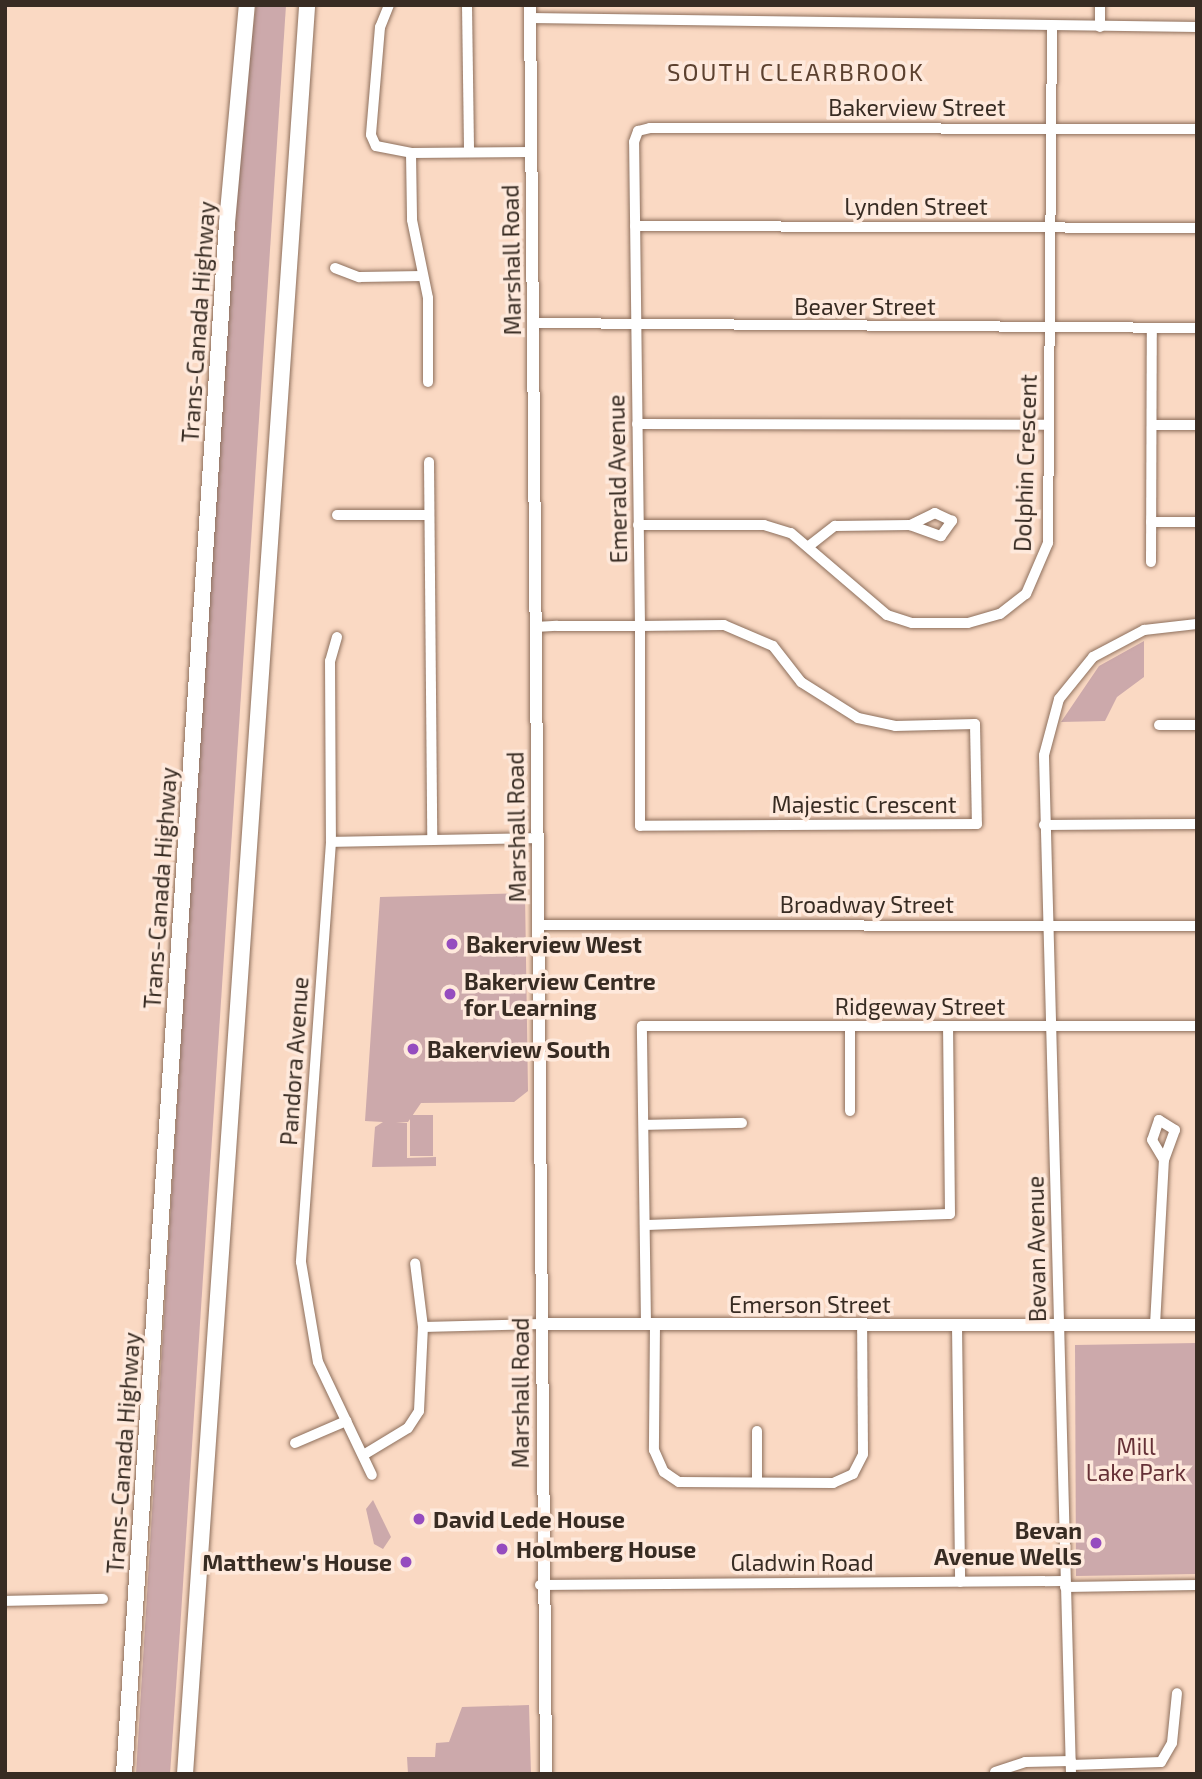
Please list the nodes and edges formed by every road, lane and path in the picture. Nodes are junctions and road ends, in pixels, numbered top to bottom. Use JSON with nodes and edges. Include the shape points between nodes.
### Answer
{"nodes":[{"id":1,"x":239,"y":5,"type":"edge"},
{"id":2,"x":247,"y":5,"type":"edge"},
{"id":3,"x":307,"y":5,"type":"edge"},
{"id":4,"x":389,"y":5,"type":"edge"},
{"id":5,"x":467,"y":5,"type":"edge"},
{"id":6,"x":1100,"y":5,"type":"edge"},
{"id":7,"x":530,"y":11,"type":"edge"},
{"id":8,"x":1052,"y":26,"type":"junction"},
{"id":9,"x":1100,"y":27,"type":"junction"},
{"id":10,"x":1197,"y":27,"type":"edge"},
{"id":11,"x":1051,"y":129,"type":"junction"},
{"id":12,"x":1197,"y":129,"type":"edge"},
{"id":13,"x":638,"y":131,"type":"joint"},
{"id":14,"x":469,"y":152,"type":"junction"},
{"id":15,"x":531,"y":152,"type":"junction"},
{"id":16,"x":411,"y":153,"type":"junction"},
{"id":17,"x":227,"y":223,"type":"junction"},
{"id":18,"x":635,"y":226,"type":"junction"},
{"id":19,"x":1052,"y":228,"type":"junction"},
{"id":20,"x":1197,"y":228,"type":"edge"},
{"id":21,"x":335,"y":268,"type":"dead end"},
{"id":22,"x":423,"y":276,"type":"junction"},
{"id":23,"x":533,"y":323,"type":"junction"},
{"id":24,"x":636,"y":326,"type":"junction"},
{"id":25,"x":1051,"y":327,"type":"junction"},
{"id":26,"x":1152,"y":328,"type":"junction"},
{"id":27,"x":1197,"y":328,"type":"edge"},
{"id":28,"x":428,"y":382,"type":"dead end"},
{"id":29,"x":637,"y":424,"type":"junction"},
{"id":30,"x":1049,"y":425,"type":"junction"},
{"id":31,"x":1152,"y":425,"type":"junction"},
{"id":32,"x":1197,"y":425,"type":"edge"},
{"id":33,"x":429,"y":462,"type":"dead end"},
{"id":34,"x":337,"y":515,"type":"dead end"},
{"id":35,"x":429,"y":516,"type":"junction"},
{"id":36,"x":1151,"y":522,"type":"junction"},
{"id":37,"x":1197,"y":522,"type":"edge"},
{"id":38,"x":638,"y":525,"type":"junction"},
{"id":39,"x":910,"y":525,"type":"dead end"},
{"id":40,"x":809,"y":546,"type":"junction"},
{"id":41,"x":1151,"y":562,"type":"dead end"},
{"id":42,"x":1197,"y":624,"type":"edge"},
{"id":43,"x":535,"y":626,"type":"junction"},
{"id":44,"x":640,"y":626,"type":"junction"},
{"id":45,"x":337,"y":637,"type":"dead end"},
{"id":46,"x":1159,"y":725,"type":"dead end"},
{"id":47,"x":1197,"y":725,"type":"edge"},
{"id":48,"x":1197,"y":824,"type":"edge"},
{"id":49,"x":1044,"y":825,"type":"junction"},
{"id":50,"x":640,"y":826,"type":"joint"},
{"id":51,"x":537,"y":838,"type":"junction"},
{"id":52,"x":432,"y":840,"type":"junction"},
{"id":53,"x":331,"y":842,"type":"junction"},
{"id":54,"x":538,"y":925,"type":"junction"},
{"id":55,"x":1050,"y":925,"type":"junction"},
{"id":56,"x":1197,"y":926,"type":"edge"},
{"id":57,"x":850,"y":1026,"type":"junction"},
{"id":58,"x":1054,"y":1026,"type":"junction"},
{"id":59,"x":1197,"y":1026,"type":"edge"},
{"id":60,"x":948,"y":1027,"type":"junction"},
{"id":61,"x":850,"y":1111,"type":"dead end"},
{"id":62,"x":742,"y":1123,"type":"dead end"},
{"id":63,"x":644,"y":1125,"type":"junction"},
{"id":64,"x":1164,"y":1160,"type":"dead end"},
{"id":65,"x":645,"y":1225,"type":"junction"},
{"id":66,"x":415,"y":1263,"type":"dead end"},
{"id":67,"x":542,"y":1324,"type":"junction"},
{"id":68,"x":651,"y":1324,"type":"junction"},
{"id":69,"x":862,"y":1325,"type":"junction"},
{"id":70,"x":957,"y":1325,"type":"junction"},
{"id":71,"x":1058,"y":1325,"type":"junction"},
{"id":72,"x":1155,"y":1325,"type":"junction"},
{"id":73,"x":1197,"y":1325,"type":"edge"},
{"id":74,"x":423,"y":1327,"type":"junction"},
{"id":75,"x":346,"y":1421,"type":"junction"},
{"id":76,"x":757,"y":1431,"type":"dead end"},
{"id":77,"x":295,"y":1443,"type":"dead end"},
{"id":78,"x":365,"y":1454,"type":"junction"},
{"id":79,"x":372,"y":1475,"type":"dead end"},
{"id":80,"x":757,"y":1481,"type":"junction"},
{"id":81,"x":960,"y":1582,"type":"junction"},
{"id":82,"x":1064,"y":1584,"type":"junction"},
{"id":83,"x":540,"y":1585,"type":"junction"},
{"id":84,"x":1197,"y":1585,"type":"edge"},
{"id":85,"x":103,"y":1599,"type":"dead end"},
{"id":86,"x":5,"y":1601,"type":"edge"},
{"id":87,"x":1177,"y":1693,"type":"dead end"},
{"id":88,"x":1071,"y":1767,"type":"edge"},
{"id":89,"x":995,"y":1772,"type":"edge"},
{"id":90,"x":124,"y":1774,"type":"edge"},
{"id":91,"x":185,"y":1774,"type":"edge"},
{"id":92,"x":546,"y":1774,"type":"edge"}],
"edges":[{"from":1,"to":17,"type":"highway"},
{"from":2,"to":17,"type":"highway","name":"Trans-Canada Highway"},
{"from":3,"to":91,"type":"highway"},
{"from":4,"to":16,"type":"street","via":[[380,27],[371,135],[387,151]]},
{"from":5,"to":14,"type":"street"},
{"from":6,"to":9,"type":"street"},
{"from":7,"to":8,"type":"street"},
{"from":7,"to":15,"type":"main road","name":"Marshall Road"},
{"from":8,"to":9,"type":"street"},
{"from":8,"to":11,"type":"street","name":"Dolphin Crescent"},
{"from":9,"to":10,"type":"street"},
{"from":11,"to":12,"type":"street","name":"Bakerview Street"},
{"from":11,"to":13,"type":"street","name":"Bakerview Street"},
{"from":11,"to":19,"type":"street","name":"Dolphin Crescent"},
{"from":13,"to":18,"type":"street","name":"Emerald Avenue"},
{"from":14,"to":15,"type":"street"},
{"from":14,"to":16,"type":"street"},
{"from":15,"to":23,"type":"main road","name":"Marshall Road"},
{"from":16,"to":22,"type":"street","via":[[412,220]]},
{"from":17,"to":90,"type":"highway","name":"Trans-Canada Highway"},
{"from":18,"to":19,"type":"street","name":"Lynden Street"},
{"from":18,"to":24,"type":"street","name":"Emerald Avenue"},
{"from":19,"to":20,"type":"street","name":"Lynden Street"},
{"from":19,"to":25,"type":"street","name":"Dolphin Crescent"},
{"from":21,"to":22,"type":"street","via":[[359,276]]},
{"from":22,"to":28,"type":"street"},
{"from":23,"to":24,"type":"street","name":"Beaver Street"},
{"from":23,"to":43,"type":"main road","name":"Marshall Road"},
{"from":24,"to":25,"type":"street","name":"Beaver Street"},
{"from":24,"to":29,"type":"street","name":"Emerald Avenue"},
{"from":25,"to":26,"type":"street","name":"Beaver Street"},
{"from":25,"to":30,"type":"street","name":"Dolphin Crescent"},
{"from":26,"to":27,"type":"street","name":"Beaver Street"},
{"from":26,"to":31,"type":"street"},
{"from":29,"to":30,"type":"street"},
{"from":29,"to":38,"type":"street","name":"Emerald Avenue"},
{"from":30,"to":40,"type":"street","name":"Dolphin Crescent","via":[[1048,543],[1026,594],[1000,614],[968,623],[898,621]]},
{"from":31,"to":32,"type":"street"},
{"from":31,"to":36,"type":"street"},
{"from":33,"to":35,"type":"street"},
{"from":34,"to":35,"type":"street"},
{"from":35,"to":52,"type":"street"},
{"from":36,"to":37,"type":"street"},
{"from":36,"to":41,"type":"street"},
{"from":38,"to":40,"type":"street","name":"Dolphin Crescent","via":[[764,525]]},
{"from":38,"to":44,"type":"street","name":"Emerald Avenue"},
{"from":39,"to":40,"type":"street","via":[[835,526]]},
{"from":42,"to":49,"type":"street","name":"Bevan Avenue","via":[[1144,630],[1093,657],[1074,676],[1049,725]]},
{"from":43,"to":44,"type":"street","name":"Majestic Crescent"},
{"from":43,"to":51,"type":"main road","name":"Marshall Road"},
{"from":44,"to":50,"type":"street","name":"Emerald Avenue"},
{"from":44,"to":50,"type":"street","name":"Majestic Crescent","via":[[724,625],[749,632],[773,646],[801,682],[858,718],[895,726],[975,724],[977,824]]},
{"from":45,"to":53,"type":"street","name":"Pandora Avenue","via":[[330,661]]},
{"from":46,"to":47,"type":"street"},
{"from":48,"to":49,"type":"street"},
{"from":49,"to":55,"type":"street","name":"Bevan Avenue"},
{"from":51,"to":52,"type":"street"},
{"from":51,"to":54,"type":"main road","name":"Marshall Road"},
{"from":52,"to":53,"type":"street"},
{"from":53,"to":75,"type":"street","name":"Pandora Avenue","via":[[301,1262],[318,1362]]},
{"from":54,"to":55,"type":"street","name":"Broadway Street"},
{"from":54,"to":67,"type":"main road","name":"Marshall Road"},
{"from":55,"to":56,"type":"street","name":"Broadway Street"},
{"from":55,"to":58,"type":"street","name":"Bevan Avenue"},
{"from":57,"to":60,"type":"street","name":"Ridgeway Street"},
{"from":57,"to":61,"type":"street"},
{"from":57,"to":63,"type":"street","name":"Ridgeway Street","via":[[642,1026]]},
{"from":58,"to":59,"type":"street","name":"Ridgeway Street"},
{"from":58,"to":60,"type":"street","name":"Ridgeway Street"},
{"from":58,"to":71,"type":"street","name":"Bevan Avenue"},
{"from":60,"to":65,"type":"street","via":[[950,1214]]},
{"from":62,"to":63,"type":"street"},
{"from":63,"to":65,"type":"street"},
{"from":64,"to":72,"type":"street"},
{"from":65,"to":68,"type":"street"},
{"from":66,"to":74,"type":"street"},
{"from":67,"to":68,"type":"main road","name":"Emerson Street"},
{"from":67,"to":74,"type":"street","name":"Emerson Street"},
{"from":67,"to":83,"type":"main road","name":"Marshall Road"},
{"from":68,"to":69,"type":"main road","name":"Emerson Street"},
{"from":68,"to":80,"type":"street","via":[[658,1463],[679,1482]]},
{"from":69,"to":70,"type":"main road","name":"Emerson Street"},
{"from":69,"to":80,"type":"street","via":[[860,1465],[833,1483]]},
{"from":70,"to":71,"type":"main road","name":"Emerson Street"},
{"from":70,"to":81,"type":"street"},
{"from":71,"to":72,"type":"main road","name":"Emerson Street"},
{"from":71,"to":82,"type":"street","name":"Bevan Avenue"},
{"from":72,"to":73,"type":"main road","name":"Emerson Street"},
{"from":74,"to":78,"type":"street","via":[[419,1411],[408,1428]]},
{"from":75,"to":77,"type":"street"},
{"from":75,"to":78,"type":"street","name":"Pandora Avenue"},
{"from":76,"to":80,"type":"street"},
{"from":78,"to":79,"type":"street","name":"Pandora Avenue"},
{"from":81,"to":82,"type":"street","name":"Gladwin Road"},
{"from":81,"to":83,"type":"street","name":"Gladwin Road"},
{"from":82,"to":84,"type":"street","name":"Gladwin Road"},
{"from":82,"to":88,"type":"street","name":"Bevan Avenue"},
{"from":83,"to":92,"type":"main road","name":"Marshall Road"},
{"from":85,"to":86,"type":"street"},
{"from":87,"to":88,"type":"street","via":[[1172,1743],[1161,1762]]},
{"from":88,"to":89,"type":"street","via":[[1025,1762]]}]}
